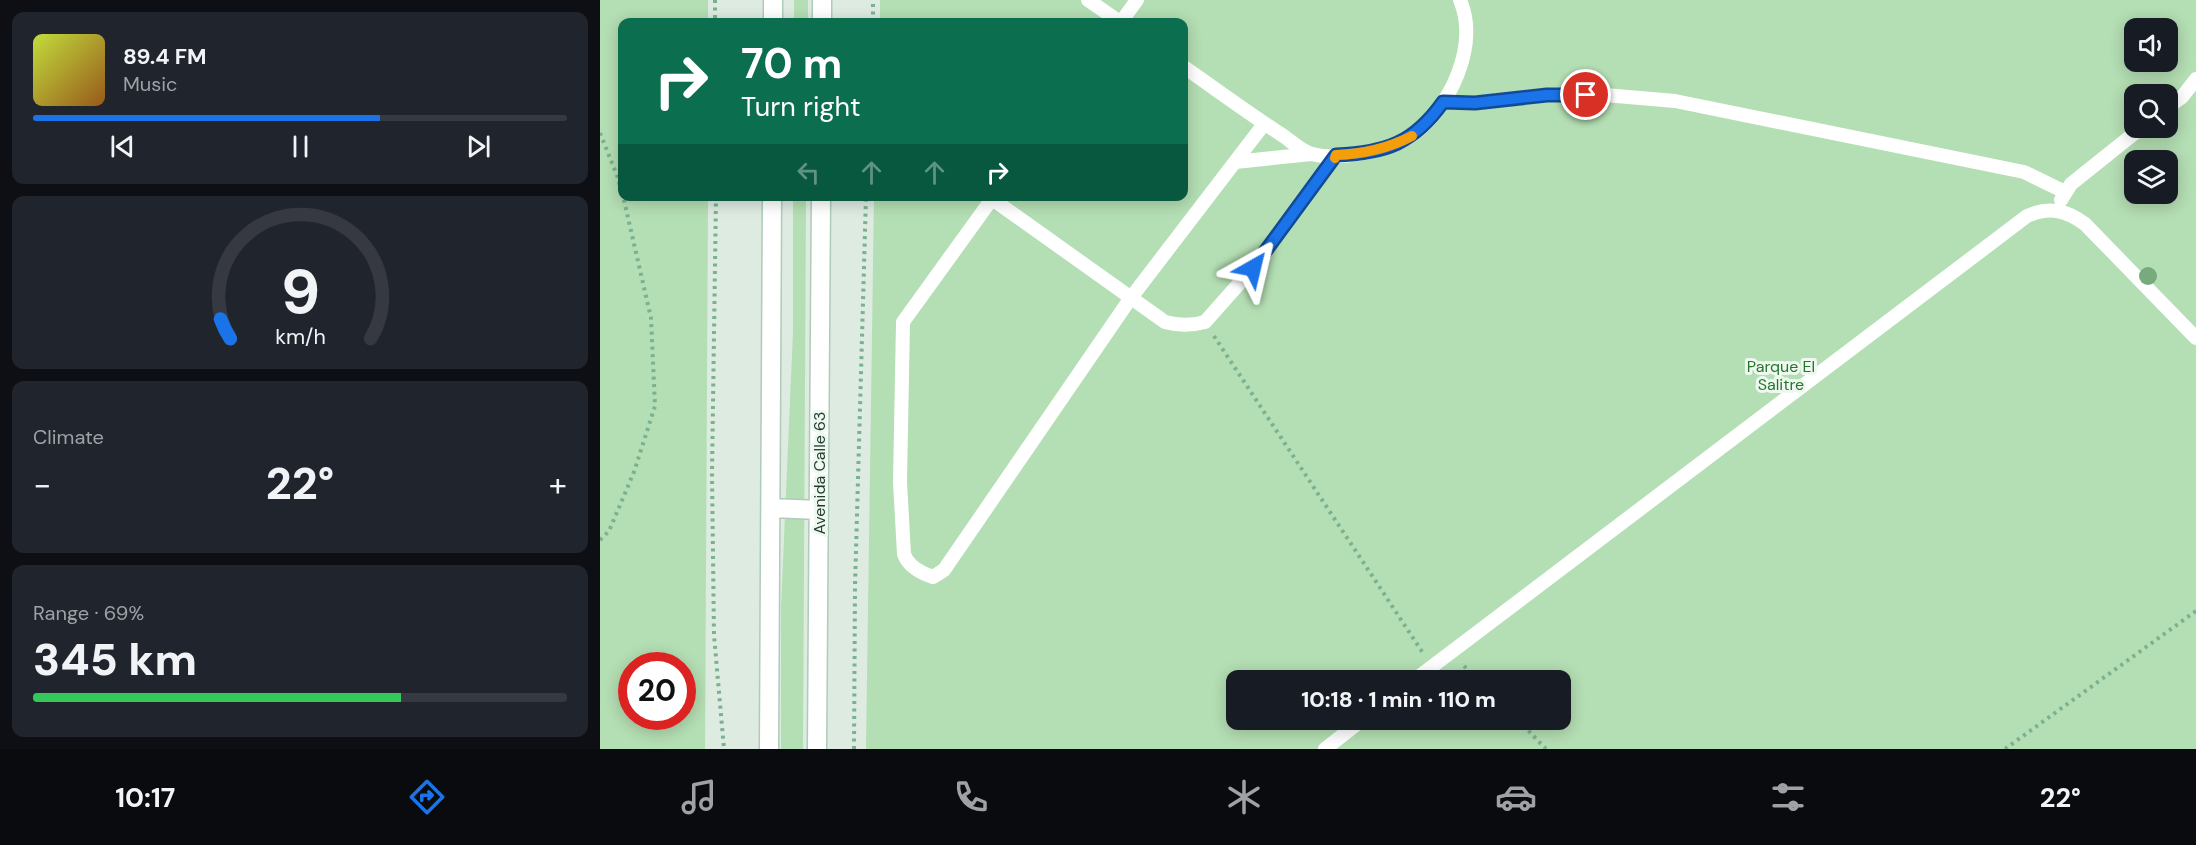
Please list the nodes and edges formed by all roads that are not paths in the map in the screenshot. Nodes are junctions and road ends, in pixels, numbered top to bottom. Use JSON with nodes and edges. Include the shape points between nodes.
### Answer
{"nodes":[{"id":1,"x":773,"y":0,"type":"edge"},
{"id":2,"x":822,"y":0,"type":"edge"},
{"id":3,"x":1088,"y":0,"type":"edge"},
{"id":4,"x":1137,"y":0,"type":"edge"},
{"id":5,"x":1460,"y":0,"type":"edge"},
{"id":6,"x":773,"y":18,"type":"edge"},
{"id":7,"x":822,"y":18,"type":"edge"},
{"id":8,"x":1114,"y":18,"type":"edge"},
{"id":9,"x":1123,"y":18,"type":"edge"},
{"id":10,"x":1188,"y":69,"type":"edge"},
{"id":11,"x":2196,"y":79,"type":"edge"},
{"id":12,"x":2178,"y":100,"type":"edge"},
{"id":13,"x":1443,"y":102,"type":"junction"},
{"id":14,"x":1264,"y":124,"type":"junction"},
{"id":15,"x":2128,"y":138,"type":"edge"},
{"id":16,"x":1311,"y":154,"type":"junction"},
{"id":17,"x":1336,"y":155,"type":"junction"},
{"id":18,"x":1235,"y":162,"type":"junction"},
{"id":19,"x":2065,"y":192,"type":"junction"},
{"id":20,"x":772,"y":201,"type":"edge"},
{"id":21,"x":821,"y":201,"type":"edge"},
{"id":22,"x":989,"y":201,"type":"edge"},
{"id":23,"x":997,"y":201,"type":"edge"},
{"id":24,"x":2057,"y":210,"type":"junction"},
{"id":25,"x":1130,"y":299,"type":"junction"},
{"id":26,"x":2196,"y":338,"type":"edge"},
{"id":27,"x":771,"y":508,"type":"junction"},
{"id":28,"x":819,"y":510,"type":"junction"},
{"id":29,"x":1426,"y":670,"type":"edge"},
{"id":30,"x":1349,"y":730,"type":"edge"},
{"id":31,"x":769,"y":749,"type":"edge"},
{"id":32,"x":817,"y":749,"type":"edge"},
{"id":33,"x":1325,"y":749,"type":"edge"}],
"edges":[{"from":1,"to":6,"type":"main road"},
{"from":2,"to":7,"type":"main road"},
{"from":3,"to":8,"type":"lane"},
{"from":4,"to":9,"type":"lane"},
{"from":5,"to":13,"type":"lane","via":[[1467,27],[1465,50]]},
{"from":10,"to":14,"type":"lane"},
{"from":11,"to":12,"type":"lane"},
{"from":13,"to":17,"type":"lane","via":[[1413,136],[1362,154]]},
{"from":13,"to":19,"type":"lane","via":[[1475,103],[1547,95],[1675,101],[2024,172]]},
{"from":14,"to":16,"type":"lane"},
{"from":14,"to":18,"type":"lane"},
{"from":15,"to":19,"type":"lane"},
{"from":16,"to":17,"type":"lane"},
{"from":16,"to":18,"type":"lane"},
{"from":17,"to":25,"type":"lane","via":[[1253,268],[1204,321],[1179,326],[1164,322]]},
{"from":18,"to":25,"type":"lane"},
{"from":19,"to":24,"type":"lane"},
{"from":20,"to":27,"type":"main road"},
{"from":21,"to":28,"type":"main road","name":"Avenida Calle 63"},
{"from":22,"to":25,"type":"lane","via":[[903,322],[900,482],[904,554],[911,565],[933,577],[944,570]]},
{"from":23,"to":25,"type":"lane"},
{"from":24,"to":26,"type":"lane","via":[[2085,224]]},
{"from":24,"to":29,"type":"lane","via":[[2027,216]]},
{"from":27,"to":28,"type":"main road"},
{"from":27,"to":31,"type":"main road"},
{"from":28,"to":32,"type":"main road","name":"Avenida Calle 63"},
{"from":30,"to":33,"type":"lane"}]}
